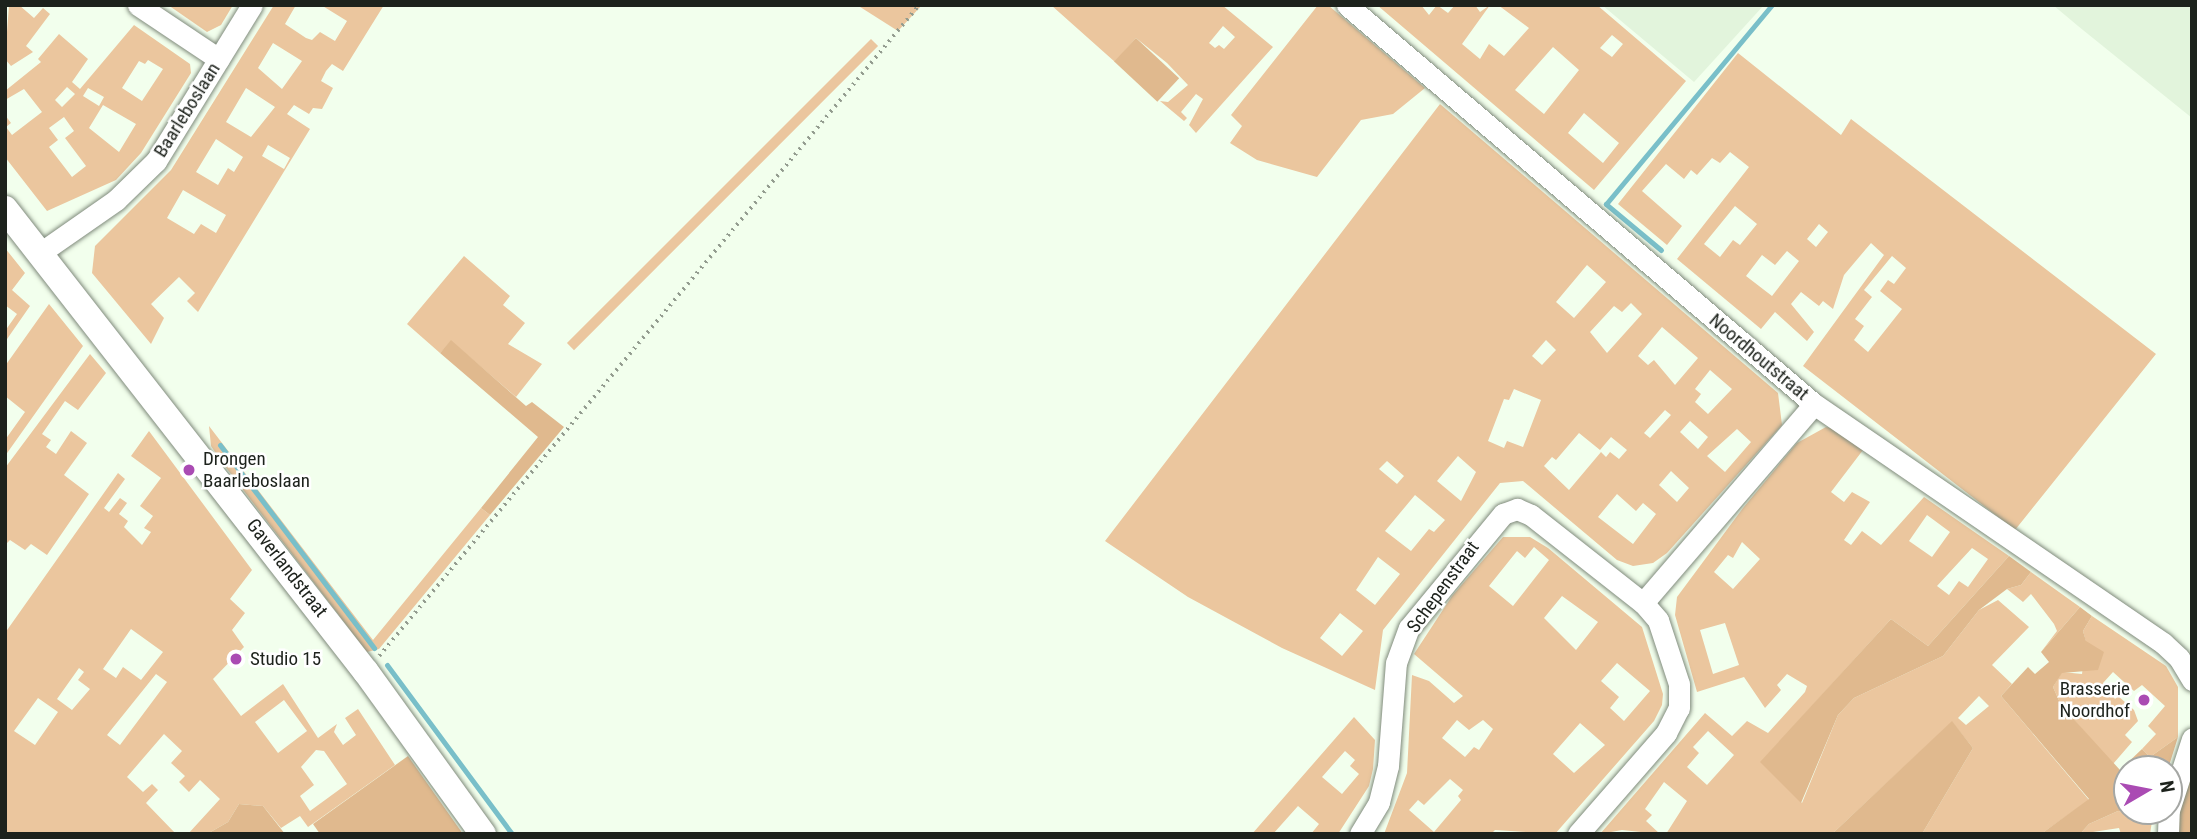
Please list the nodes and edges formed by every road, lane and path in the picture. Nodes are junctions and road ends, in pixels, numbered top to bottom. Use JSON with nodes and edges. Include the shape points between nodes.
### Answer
{"nodes":[{"id":1,"x":138,"y":5,"type":"edge"},
{"id":2,"x":252,"y":5,"type":"edge"},
{"id":3,"x":919,"y":5,"type":"edge"},
{"id":4,"x":1346,"y":5,"type":"edge"},
{"id":5,"x":219,"y":59,"type":"junction"},
{"id":6,"x":5,"y":209,"type":"edge"},
{"id":7,"x":40,"y":253,"type":"junction"},
{"id":8,"x":1814,"y":404,"type":"junction"},
{"id":9,"x":1643,"y":603,"type":"junction"},
{"id":10,"x":366,"y":671,"type":"junction"},
{"id":11,"x":2191,"y":676,"type":"edge"},
{"id":12,"x":2192,"y":739,"type":"edge"},
{"id":13,"x":2183,"y":767,"type":"edge"},
{"id":14,"x":483,"y":834,"type":"edge"},
{"id":15,"x":1360,"y":834,"type":"edge"},
{"id":16,"x":1578,"y":834,"type":"edge"}],
"edges":[{"from":1,"to":5,"type":"street"},
{"from":2,"to":5,"type":"street","name":"Baarleboslaan"},
{"from":3,"to":10,"type":"path"},
{"from":4,"to":8,"type":"street","name":"Noordhoutstraat"},
{"from":5,"to":7,"type":"street","name":"Baarleboslaan","via":[[156,161],[116,200]]},
{"from":6,"to":7,"type":"main road","name":"Gaverlandstraat"},
{"from":7,"to":10,"type":"main road","name":"Gaverlandstraat"},
{"from":8,"to":9,"type":"street"},
{"from":8,"to":11,"type":"street","name":"Noordhoutstraat","via":[[2163,643]]},
{"from":9,"to":15,"type":"street","name":"Schepenstraat","via":[[1531,515],[1517,509],[1503,513],[1409,628],[1396,663],[1388,766],[1379,802]]},
{"from":9,"to":16,"type":"street","name":"Schepenstraat","via":[[1658,620],[1679,684],[1679,708],[1666,733]]},
{"from":10,"to":14,"type":"main road","name":"Gaverlandstraat"},
{"from":12,"to":13,"type":"street"}]}
